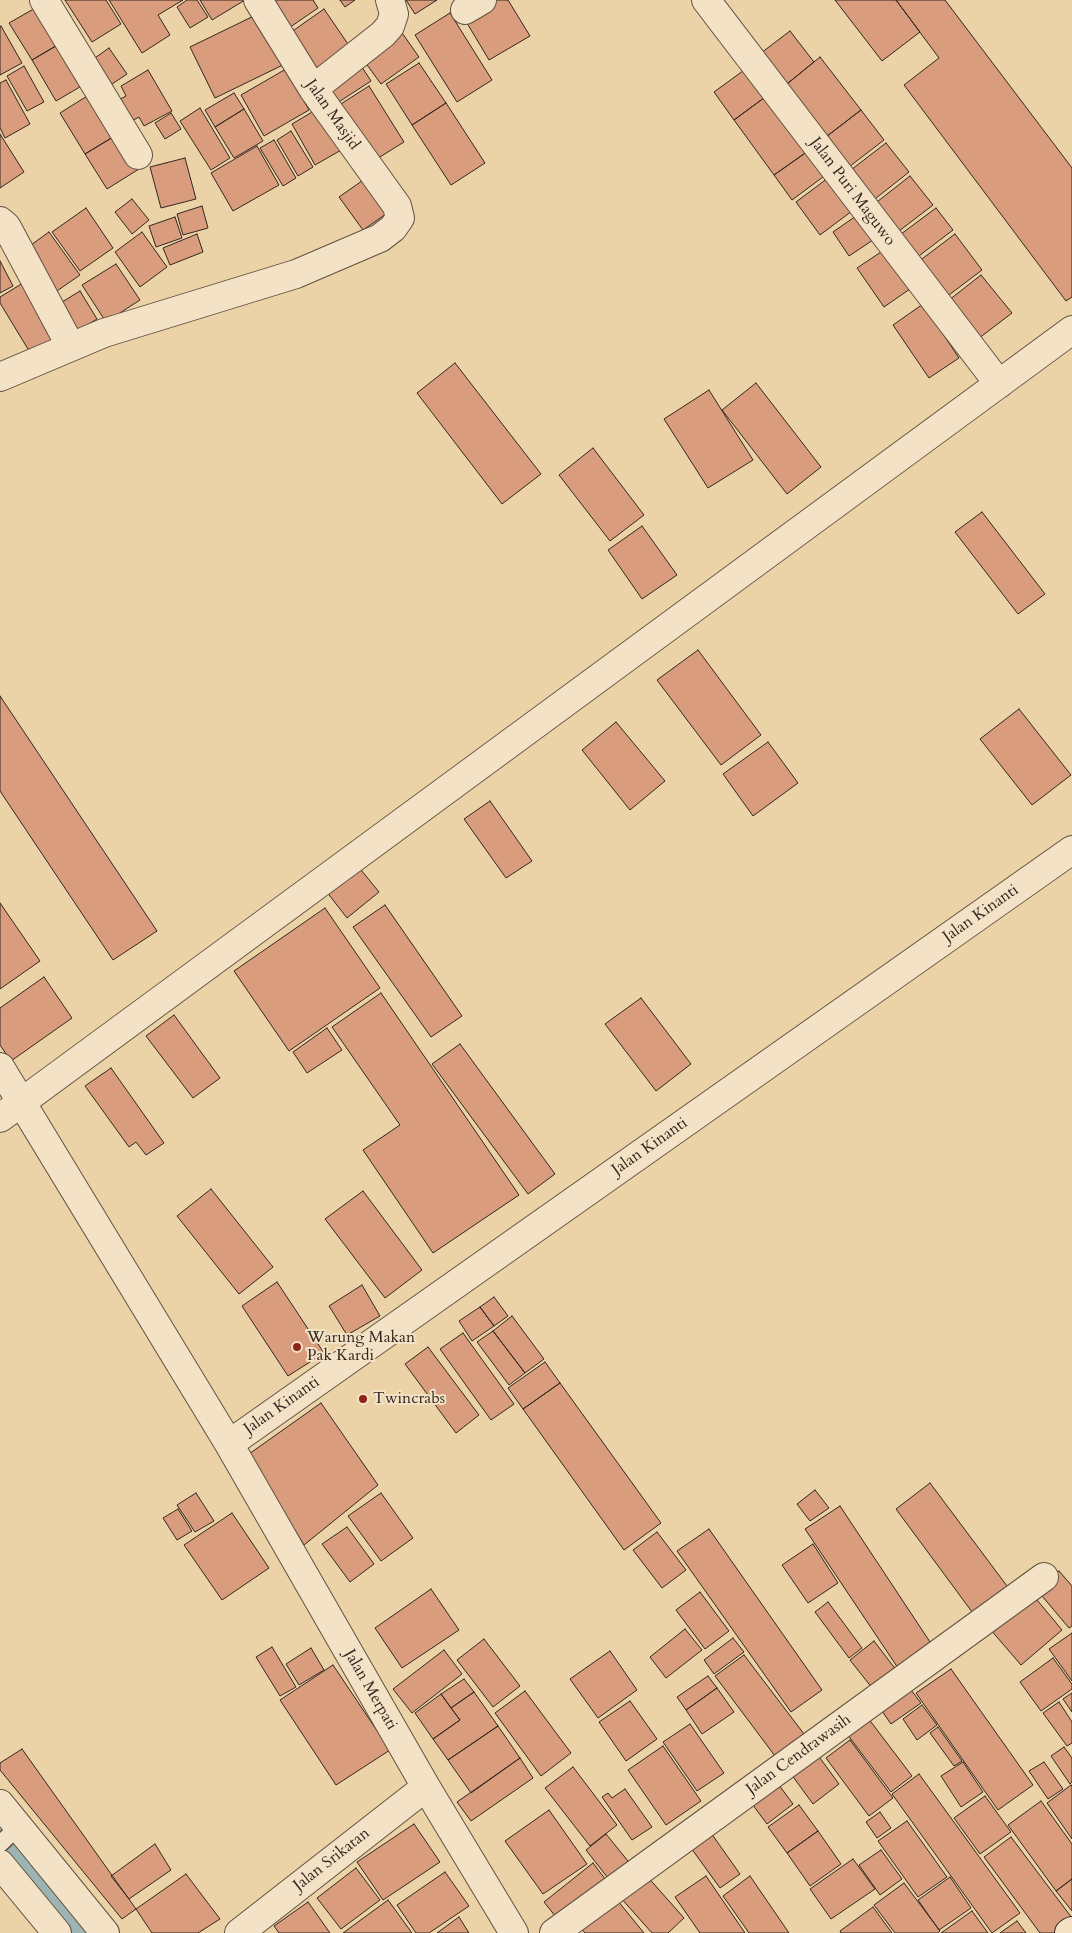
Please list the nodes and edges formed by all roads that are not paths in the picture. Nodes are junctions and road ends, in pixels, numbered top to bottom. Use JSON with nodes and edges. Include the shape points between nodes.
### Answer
{"nodes":[{"id":1,"x":44,"y":0,"type":"edge"},
{"id":2,"x":258,"y":0,"type":"edge"},
{"id":3,"x":390,"y":0,"type":"edge"},
{"id":4,"x":706,"y":0,"type":"edge"},
{"id":5,"x":313,"y":89,"type":"junction"},
{"id":6,"x":138,"y":155,"type":"dead end"},
{"id":7,"x":0,"y":221,"type":"edge"},
{"id":8,"x":1072,"y":330,"type":"edge"},
{"id":9,"x":71,"y":347,"type":"junction"},
{"id":10,"x":0,"y":377,"type":"edge"},
{"id":11,"x":999,"y":384,"type":"junction"},
{"id":12,"x":1072,"y":850,"type":"edge"},
{"id":13,"x":0,"y":1067,"type":"edge"},
{"id":14,"x":10,"y":1111,"type":"edge"},
{"id":15,"x":229,"y":1444,"type":"junction"},
{"id":16,"x":1044,"y":1577,"type":"dead end"},
{"id":17,"x":426,"y":1787,"type":"junction"},
{"id":18,"x":0,"y":1804,"type":"edge"},
{"id":19,"x":10,"y":1834,"type":"edge"},
{"id":20,"x":0,"y":1864,"type":"edge"},
{"id":21,"x":1072,"y":1931,"type":"edge"},
{"id":22,"x":57,"y":1933,"type":"edge"},
{"id":23,"x":105,"y":1933,"type":"edge"},
{"id":24,"x":239,"y":1933,"type":"edge"},
{"id":25,"x":514,"y":1933,"type":"edge"},
{"id":26,"x":554,"y":1933,"type":"edge"},
{"id":27,"x":1069,"y":1933,"type":"edge"}],
"edges":[{"from":1,"to":6,"type":"street"},
{"from":2,"to":5,"type":"street","name":"Jalan Masjid"},
{"from":3,"to":5,"type":"street","via":[[394,14],[390,26]]},
{"from":4,"to":11,"type":"street","name":"Jalan Puri Maguwo"},
{"from":5,"to":9,"type":"street","name":"Jalan Masjid","via":[[397,206],[400,218],[393,228],[380,238],[296,274],[104,333]]},
{"from":7,"to":9,"type":"street","via":[[10,233]]},
{"from":8,"to":11,"type":"street"},
{"from":9,"to":10,"type":"street"},
{"from":11,"to":14,"type":"street"},
{"from":12,"to":15,"type":"street","name":"Jalan Kinanti"},
{"from":13,"to":14,"type":"street","name":"Jalan Merpati"},
{"from":14,"to":15,"type":"street","name":"Jalan Merpati"},
{"from":15,"to":17,"type":"street","name":"Jalan Merpati"},
{"from":16,"to":26,"type":"street","name":"Jalan Cendrawasih"},
{"from":17,"to":24,"type":"street","name":"Jalan Srikatan"},
{"from":17,"to":25,"type":"street","name":"Jalan Merpati"},
{"from":18,"to":19,"type":"street"},
{"from":19,"to":23,"type":"street"},
{"from":20,"to":22,"type":"street"},
{"from":21,"to":27,"type":"street"}]}
